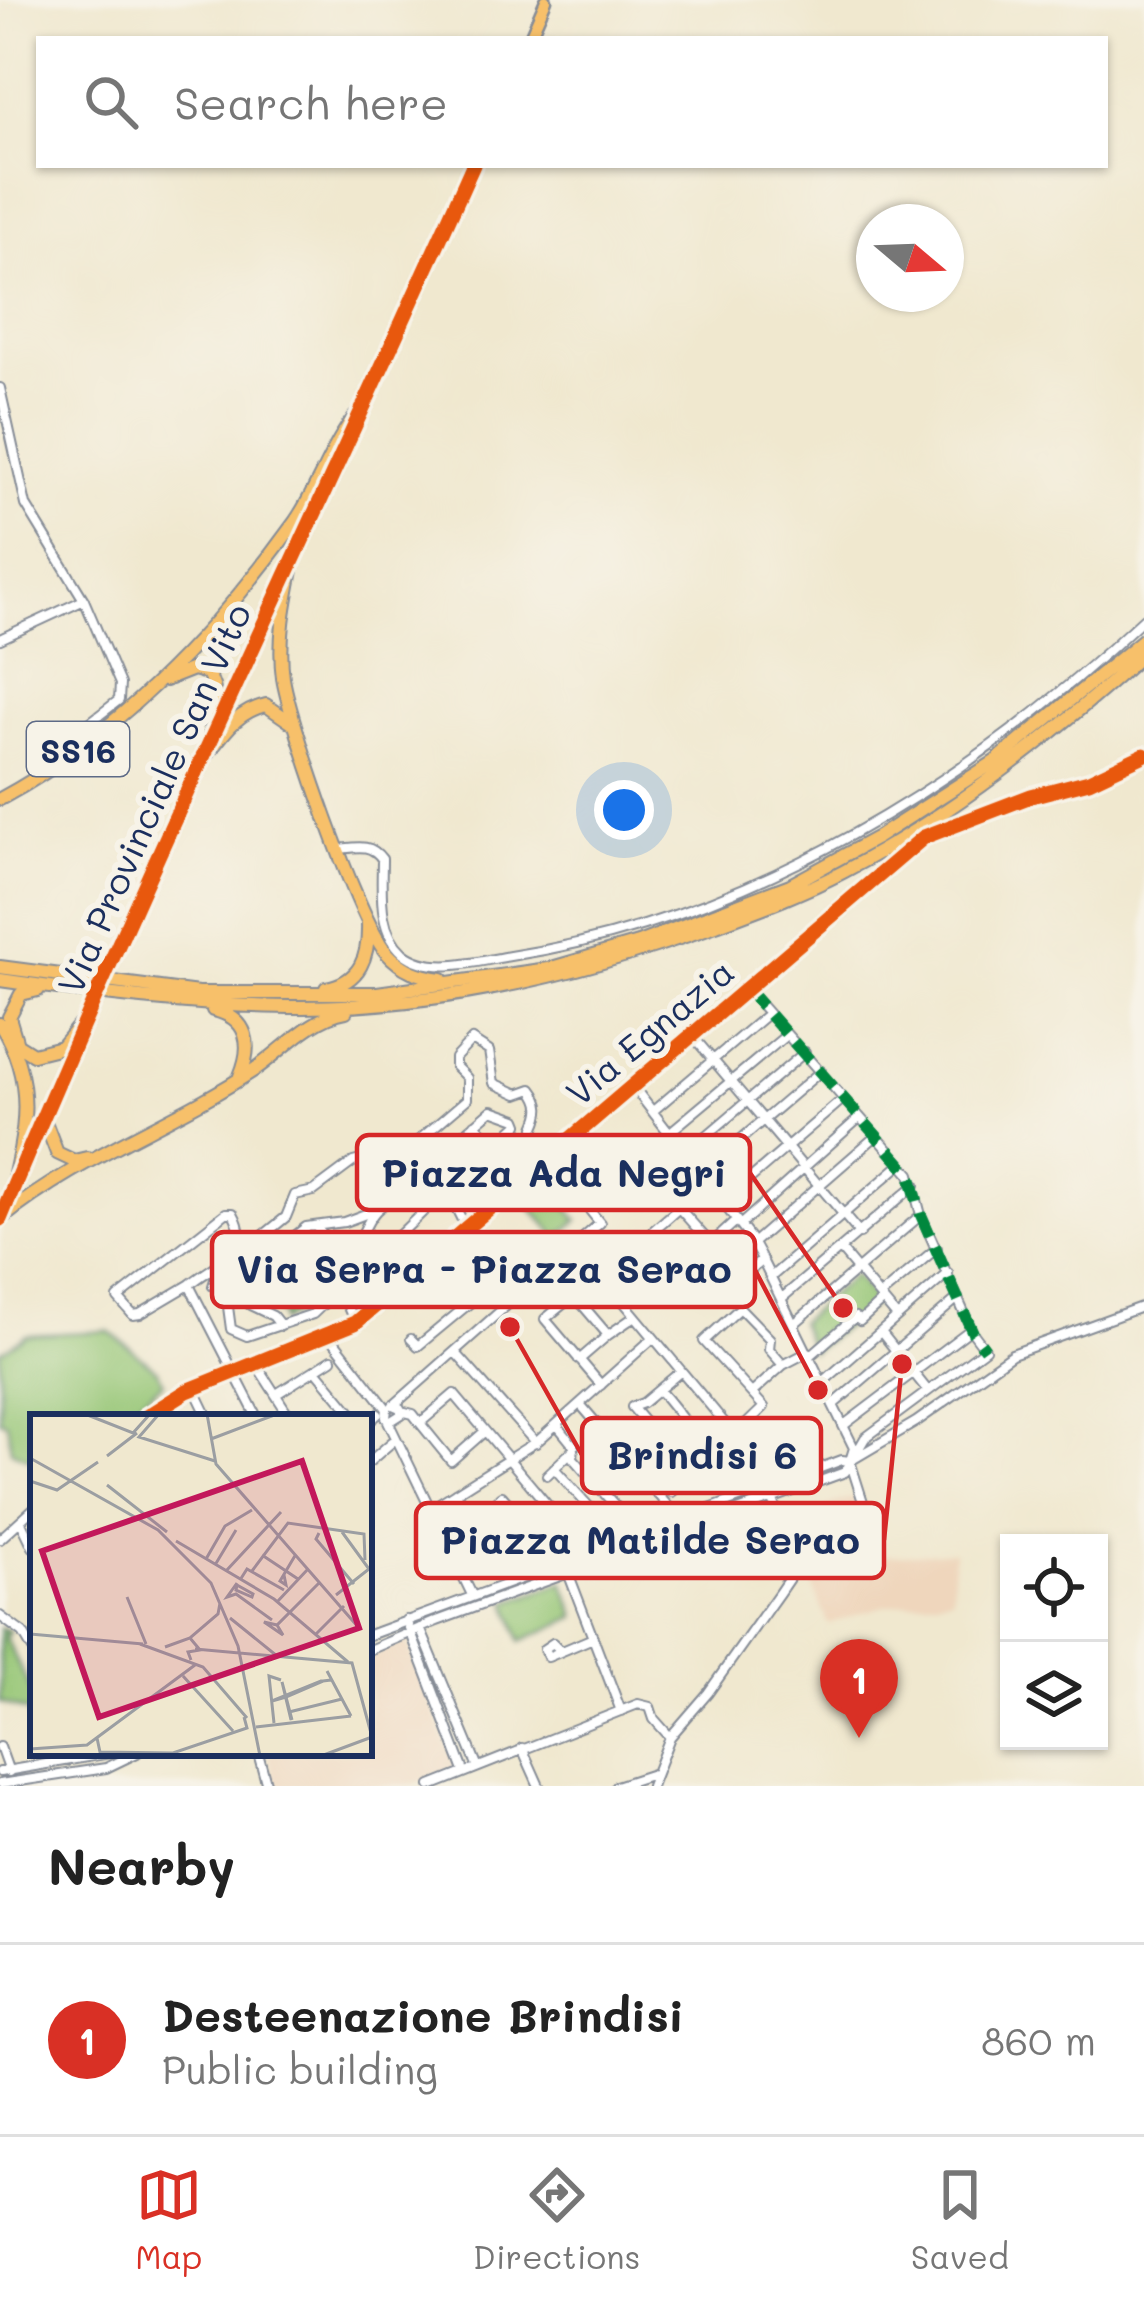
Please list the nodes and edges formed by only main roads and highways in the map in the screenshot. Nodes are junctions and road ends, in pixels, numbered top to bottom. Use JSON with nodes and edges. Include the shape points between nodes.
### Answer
{"nodes":[{"id":1,"x":546,"y":0,"type":"edge"},
{"id":2,"x":530,"y":36,"type":"edge"},
{"id":3,"x":472,"y":168,"type":"edge"},
{"id":4,"x":367,"y":404,"type":"junction"},
{"id":5,"x":296,"y":550,"type":"junction"},
{"id":6,"x":1144,"y":638,"type":"edge"},
{"id":7,"x":1144,"y":653,"type":"edge"},
{"id":8,"x":149,"y":690,"type":"junction"},
{"id":9,"x":296,"y":726,"type":"junction"},
{"id":10,"x":202,"y":762,"type":"junction"},
{"id":11,"x":0,"y":799,"type":"edge"},
{"id":12,"x":367,"y":916,"type":"junction"},
{"id":13,"x":0,"y":966,"type":"edge"},
{"id":14,"x":0,"y":980,"type":"edge"},
{"id":15,"x":455,"y":980,"type":"junction"},
{"id":16,"x":77,"y":991,"type":"junction"},
{"id":17,"x":245,"y":994,"type":"junction"},
{"id":18,"x":418,"y":999,"type":"junction"},
{"id":19,"x":147,"y":1001,"type":"junction"},
{"id":20,"x":90,"y":1012,"type":"junction"},
{"id":21,"x":0,"y":1024,"type":"edge"},
{"id":22,"x":240,"y":1077,"type":"junction"},
{"id":23,"x":44,"y":1119,"type":"junction"},
{"id":24,"x":94,"y":1156,"type":"junction"},
{"id":25,"x":10,"y":1195,"type":"junction"},
{"id":26,"x":0,"y":1220,"type":"edge"}],
"edges":[{"from":1,"to":2,"type":"main road"},
{"from":3,"to":4,"type":"main road","name":"Via Provinciale San Vito"},
{"from":4,"to":5,"type":"main road","name":"Via Provinciale San Vito"},
{"from":4,"to":8,"type":"highway","number":"SS16","via":[[260,569]]},
{"from":5,"to":9,"type":"highway","via":[[282,650]]},
{"from":5,"to":10,"type":"main road","name":"Via Provinciale San Vito"},
{"from":6,"to":15,"type":"highway","via":[[996,761],[790,885],[638,944],[548,969]]},
{"from":7,"to":18,"type":"highway","via":[[1024,756],[842,872],[592,968]]},
{"from":8,"to":10,"type":"highway","via":[[177,672],[206,673],[218,700]]},
{"from":8,"to":11,"type":"highway","number":"SS16"},
{"from":9,"to":10,"type":"highway","via":[[277,709],[252,708]]},
{"from":9,"to":12,"type":"highway"},
{"from":10,"to":20,"type":"main road","name":"Via Provinciale San Vito","bridge":true},
{"from":12,"to":15,"type":"highway","via":[[383,950],[404,968]]},
{"from":12,"to":17,"type":"highway","via":[[368,947],[351,979]]},
{"from":13,"to":17,"type":"highway"},
{"from":14,"to":16,"type":"highway"},
{"from":15,"to":17,"type":"highway","via":[[377,993]]},
{"from":16,"to":19,"type":"highway"},
{"from":16,"to":20,"type":"highway","via":[[21,994],[9,1017],[17,1044],[33,1054],[55,1051]]},
{"from":18,"to":19,"type":"highway","via":[[292,1007]]},
{"from":18,"to":22,"type":"highway","via":[[337,1012]]},
{"from":19,"to":22,"type":"highway","via":[[220,1011],[244,1026]]},
{"from":20,"to":23,"type":"main road","name":"Via Provinciale San Vito"},
{"from":21,"to":25,"type":"highway","via":[[24,1072],[24,1137]]},
{"from":22,"to":24,"type":"highway"},
{"from":23,"to":24,"type":"highway","via":[[57,1153],[74,1161]]},
{"from":23,"to":25,"type":"main road","name":"Via Provinciale San Vito"},
{"from":24,"to":26,"type":"highway"},
{"from":25,"to":26,"type":"main road","name":"Via Provinciale San Vito"}]}
